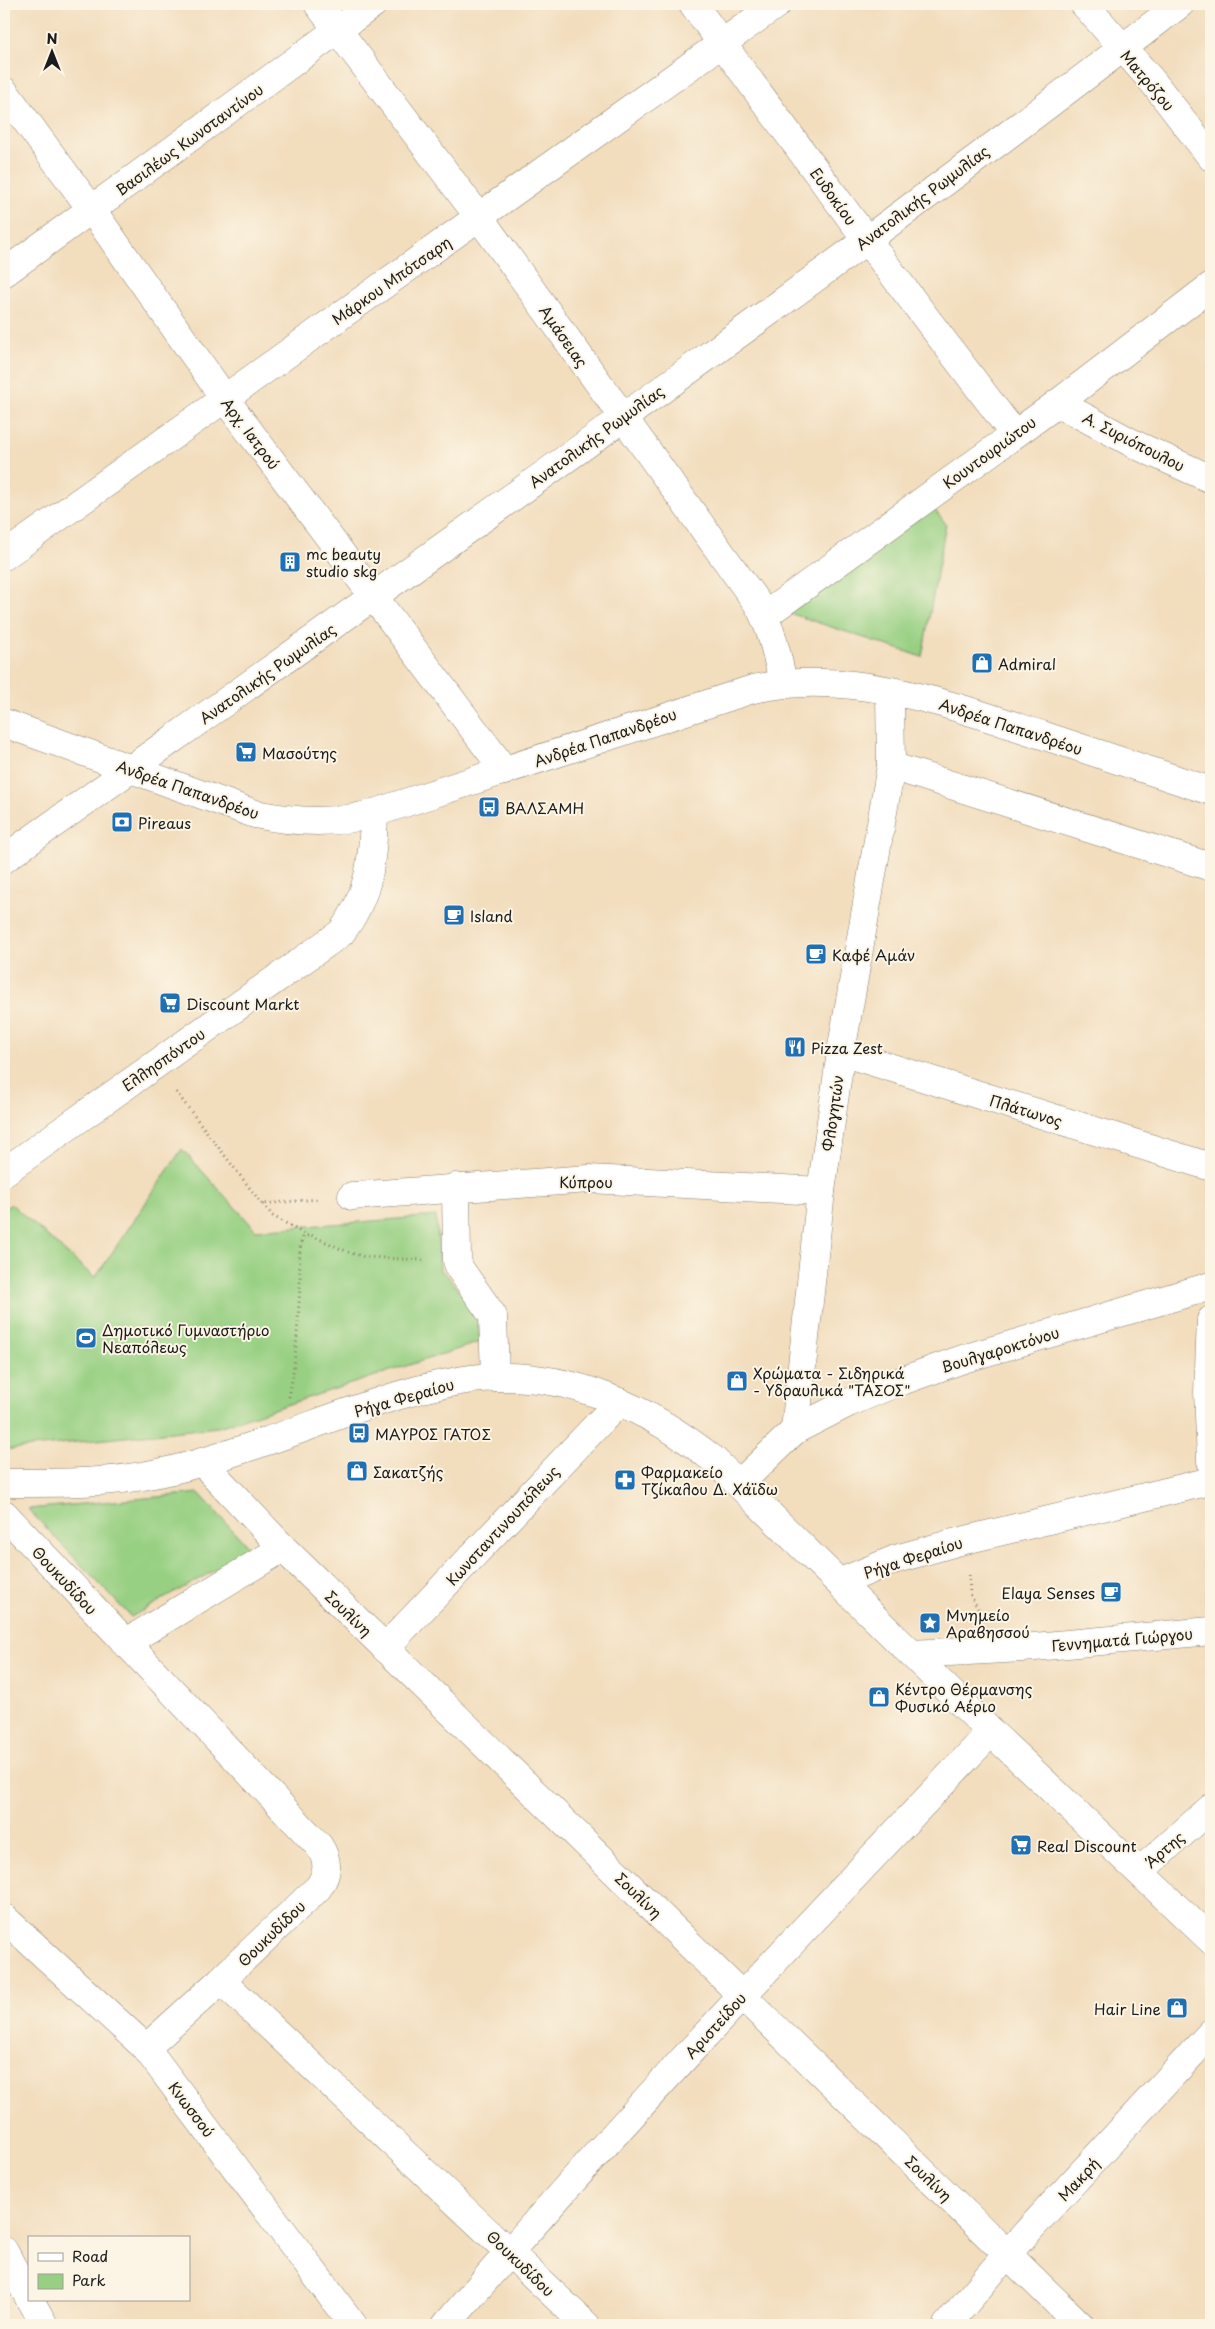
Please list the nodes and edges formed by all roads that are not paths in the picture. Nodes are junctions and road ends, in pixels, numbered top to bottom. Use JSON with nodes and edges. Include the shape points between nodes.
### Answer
{"nodes":[{"id":1,"x":318,"y":4,"type":"edge"},
{"id":2,"x":373,"y":4,"type":"edge"},
{"id":3,"x":693,"y":4,"type":"edge"},
{"id":4,"x":777,"y":4,"type":"edge"},
{"id":5,"x":1084,"y":4,"type":"edge"},
{"id":6,"x":1180,"y":4,"type":"edge"},
{"id":7,"x":338,"y":30,"type":"junction"},
{"id":8,"x":722,"y":43,"type":"junction"},
{"id":9,"x":1122,"y":48,"type":"junction"},
{"id":10,"x":4,"y":91,"type":"edge"},
{"id":11,"x":1211,"y":157,"type":"edge"},
{"id":12,"x":92,"y":210,"type":"junction"},
{"id":13,"x":479,"y":217,"type":"junction"},
{"id":14,"x":866,"y":239,"type":"junction"},
{"id":15,"x":4,"y":273,"type":"edge"},
{"id":16,"x":1211,"y":286,"type":"edge"},
{"id":17,"x":225,"y":399,"type":"junction"},
{"id":18,"x":1058,"y":403,"type":"junction"},
{"id":19,"x":622,"y":417,"type":"junction"},
{"id":20,"x":1014,"y":434,"type":"junction"},
{"id":21,"x":1211,"y":479,"type":"edge"},
{"id":22,"x":4,"y":556,"type":"edge"},
{"id":23,"x":375,"y":596,"type":"junction"},
{"id":24,"x":764,"y":616,"type":"junction"},
{"id":25,"x":783,"y":683,"type":"junction"},
{"id":26,"x":890,"y":692,"type":"junction"},
{"id":27,"x":4,"y":723,"type":"edge"},
{"id":28,"x":891,"y":766,"type":"junction"},
{"id":29,"x":130,"y":769,"type":"junction"},
{"id":30,"x":505,"y":771,"type":"junction"},
{"id":31,"x":1211,"y":792,"type":"edge"},
{"id":32,"x":374,"y":813,"type":"junction"},
{"id":33,"x":4,"y":859,"type":"edge"},
{"id":34,"x":1211,"y":867,"type":"edge"},
{"id":35,"x":841,"y":1052,"type":"junction"},
{"id":36,"x":1211,"y":1167,"type":"edge"},
{"id":37,"x":4,"y":1172,"type":"edge"},
{"id":38,"x":456,"y":1188,"type":"junction"},
{"id":39,"x":821,"y":1192,"type":"junction"},
{"id":40,"x":352,"y":1196,"type":"road end"},
{"id":41,"x":1211,"y":1286,"type":"edge"},
{"id":42,"x":1211,"y":1320,"type":"edge"},
{"id":43,"x":495,"y":1377,"type":"junction"},
{"id":44,"x":619,"y":1402,"type":"junction"},
{"id":45,"x":795,"y":1430,"type":"junction"},
{"id":46,"x":1211,"y":1461,"type":"edge"},
{"id":47,"x":202,"y":1462,"type":"junction"},
{"id":48,"x":1211,"y":1481,"type":"edge"},
{"id":49,"x":4,"y":1483,"type":"edge"},
{"id":50,"x":739,"y":1484,"type":"junction"},
{"id":51,"x":4,"y":1514,"type":"edge"},
{"id":52,"x":283,"y":1548,"type":"junction"},
{"id":53,"x":841,"y":1582,"type":"junction"},
{"id":54,"x":1211,"y":1631,"type":"edge"},
{"id":55,"x":125,"y":1643,"type":"junction"},
{"id":56,"x":385,"y":1648,"type":"junction"},
{"id":57,"x":912,"y":1654,"type":"junction"},
{"id":58,"x":991,"y":1732,"type":"junction"},
{"id":59,"x":1211,"y":1808,"type":"edge"},
{"id":60,"x":1140,"y":1871,"type":"junction"},
{"id":61,"x":4,"y":1918,"type":"edge"},
{"id":62,"x":1211,"y":1940,"type":"edge"},
{"id":63,"x":222,"y":1980,"type":"junction"},
{"id":64,"x":741,"y":1995,"type":"junction"},
{"id":65,"x":1211,"y":2034,"type":"edge"},
{"id":66,"x":146,"y":2048,"type":"junction"},
{"id":67,"x":4,"y":2251,"type":"edge"},
{"id":68,"x":510,"y":2251,"type":"junction"},
{"id":69,"x":1007,"y":2254,"type":"junction"},
{"id":70,"x":28,"y":2295,"type":"edge"},
{"id":71,"x":32,"y":2302,"type":"edge"},
{"id":72,"x":44,"y":2325,"type":"edge"},
{"id":73,"x":353,"y":2325,"type":"edge"},
{"id":74,"x":446,"y":2325,"type":"edge"},
{"id":75,"x":586,"y":2325,"type":"edge"},
{"id":76,"x":946,"y":2325,"type":"edge"},
{"id":77,"x":1080,"y":2325,"type":"edge"}],
"edges":[{"from":1,"to":7,"type":"street","name":"Αμάσειας"},
{"from":2,"to":7,"type":"street","name":"Βασιλέως Κωνσταντίνου"},
{"from":3,"to":8,"type":"street","name":"Ευδοκίου"},
{"from":4,"to":8,"type":"street","name":"Μάρκου Μπότσαρη"},
{"from":5,"to":9,"type":"street","name":"Ματρόζου"},
{"from":6,"to":9,"type":"street","name":"Ανατολικής Ρωμυλίας"},
{"from":7,"to":12,"type":"street","name":"Βασιλέως Κωνσταντίνου"},
{"from":7,"to":13,"type":"street","name":"Αμάσειας"},
{"from":8,"to":13,"type":"street","name":"Μάρκου Μπότσαρη"},
{"from":8,"to":14,"type":"street","name":"Ευδοκίου"},
{"from":9,"to":11,"type":"street","name":"Ματρόζου","via":[[1153,82]]},
{"from":9,"to":14,"type":"street","name":"Ανατολικής Ρωμυλίας"},
{"from":10,"to":12,"type":"street","name":"Αρχ. Ιατρού"},
{"from":12,"to":15,"type":"street","name":"Βασιλέως Κωνσταντίνου"},
{"from":12,"to":17,"type":"street","name":"Αρχ. Ιατρού"},
{"from":13,"to":17,"type":"street","name":"Μάρκου Μπότσαρη"},
{"from":13,"to":19,"type":"street","name":"Αμάσειας"},
{"from":14,"to":19,"type":"street","name":"Ανατολικής Ρωμυλίας"},
{"from":14,"to":20,"type":"street","name":"Ευδοκίου"},
{"from":16,"to":18,"type":"street","name":"Κουντουριώτου"},
{"from":17,"to":22,"type":"street","name":"Μάρκου Μπότσαρη"},
{"from":17,"to":23,"type":"street","name":"Αρχ. Ιατρού"},
{"from":18,"to":20,"type":"street","name":"Κουντουριώτου"},
{"from":18,"to":21,"type":"street","name":"Α. Συριόπουλου","via":[[1136,445]]},
{"from":19,"to":23,"type":"street","name":"Ανατολικής Ρωμυλίας"},
{"from":19,"to":24,"type":"street","name":"Αμάσειας"},
{"from":20,"to":24,"type":"street","name":"Κουντουριώτου"},
{"from":23,"to":29,"type":"street","name":"Ανατολικής Ρωμυλίας"},
{"from":23,"to":30,"type":"street","name":"Αρχ. Ιατρού"},
{"from":24,"to":25,"type":"street","name":"Αμάσειας"},
{"from":25,"to":26,"type":"street","name":"Ανδρέα Παπανδρέου","via":[[839,684]]},
{"from":25,"to":30,"type":"street","name":"Ανδρέα Παπανδρέου","via":[[706,703]]},
{"from":26,"to":28,"type":"street","name":"Φλογητών"},
{"from":26,"to":31,"type":"street","name":"Ανδρέα Παπανδρέου","via":[[973,712]]},
{"from":27,"to":29,"type":"street","name":"Ανδρέα Παπανδρέου"},
{"from":28,"to":34,"type":"street"},
{"from":28,"to":35,"type":"street","name":"Φλογητών"},
{"from":29,"to":32,"type":"street","name":"Ανδρέα Παπανδρέου","via":[[270,817],[330,821]]},
{"from":29,"to":33,"type":"street","name":"Ανατολικής Ρωμυλίας"},
{"from":30,"to":32,"type":"street","name":"Ανδρέα Παπανδρέου"},
{"from":32,"to":37,"type":"street","name":"Ελλησπόντου","via":[[374,846],[365,891],[341,933]]},
{"from":35,"to":36,"type":"street","name":"Πλάτωνος"},
{"from":35,"to":39,"type":"street","name":"Φλογητών"},
{"from":38,"to":39,"type":"street","name":"Κύπρου","via":[[589,1179]]},
{"from":38,"to":40,"type":"street","name":"Κύπρου"},
{"from":38,"to":43,"type":"street","via":[[457,1261],[493,1316]]},
{"from":39,"to":45,"type":"street","name":"Φλογητών"},
{"from":41,"to":45,"type":"street","name":"Βουλγαροκτόνου","via":[[929,1371],[848,1403]]},
{"from":42,"to":46,"type":"street","via":[[1208,1392]]},
{"from":43,"to":44,"type":"street","name":"Ρήγα Φεραίου","via":[[568,1385]]},
{"from":43,"to":47,"type":"street","name":"Ρήγα Φεραίου","via":[[422,1389]]},
{"from":44,"to":50,"type":"street","name":"Ρήγα Φεραίου","via":[[692,1443]]},
{"from":44,"to":56,"type":"street","name":"Κωνσταντινουπόλεως"},
{"from":45,"to":50,"type":"street"},
{"from":47,"to":49,"type":"street","name":"Ρήγα Φεραίου","via":[[158,1474],[127,1478]]},
{"from":47,"to":52,"type":"street","name":"Σουλίνη"},
{"from":48,"to":53,"type":"street","name":"Ρήγα Φεραίου","via":[[953,1543],[896,1559]]},
{"from":50,"to":53,"type":"street","name":"Ρήγα Φεραίου"},
{"from":51,"to":55,"type":"street","name":"Θουκυδίδου"},
{"from":52,"to":55,"type":"street"},
{"from":52,"to":56,"type":"street","name":"Σουλίνη"},
{"from":53,"to":57,"type":"street"},
{"from":54,"to":57,"type":"street","name":"Γεννηματά Γιώργου","via":[[1023,1648]]},
{"from":55,"to":63,"type":"street","name":"Θουκυδίδου","via":[[325,1856],[325,1879],[318,1888]]},
{"from":56,"to":64,"type":"street","name":"Σουλίνη"},
{"from":57,"to":58,"type":"street"},
{"from":58,"to":60,"type":"street"},
{"from":58,"to":64,"type":"street","name":"Αριστείδου"},
{"from":59,"to":60,"type":"street","name":"Άρτης"},
{"from":60,"to":62,"type":"street"},
{"from":61,"to":66,"type":"street","name":"Κνωσσού"},
{"from":63,"to":66,"type":"street"},
{"from":63,"to":68,"type":"street","name":"Θουκυδίδου"},
{"from":64,"to":68,"type":"street","name":"Αριστείδου"},
{"from":64,"to":69,"type":"street","name":"Σουλίνη"},
{"from":65,"to":69,"type":"street","name":"Μακρή"},
{"from":66,"to":73,"type":"street","name":"Κνωσσού"},
{"from":67,"to":70,"type":"street"},
{"from":68,"to":74,"type":"street","name":"Αριστείδου"},
{"from":68,"to":75,"type":"street","name":"Θουκυδίδου"},
{"from":69,"to":76,"type":"street","name":"Μακρή"},
{"from":69,"to":77,"type":"street","name":"Σουλίνη"},
{"from":71,"to":72,"type":"street"}]}
